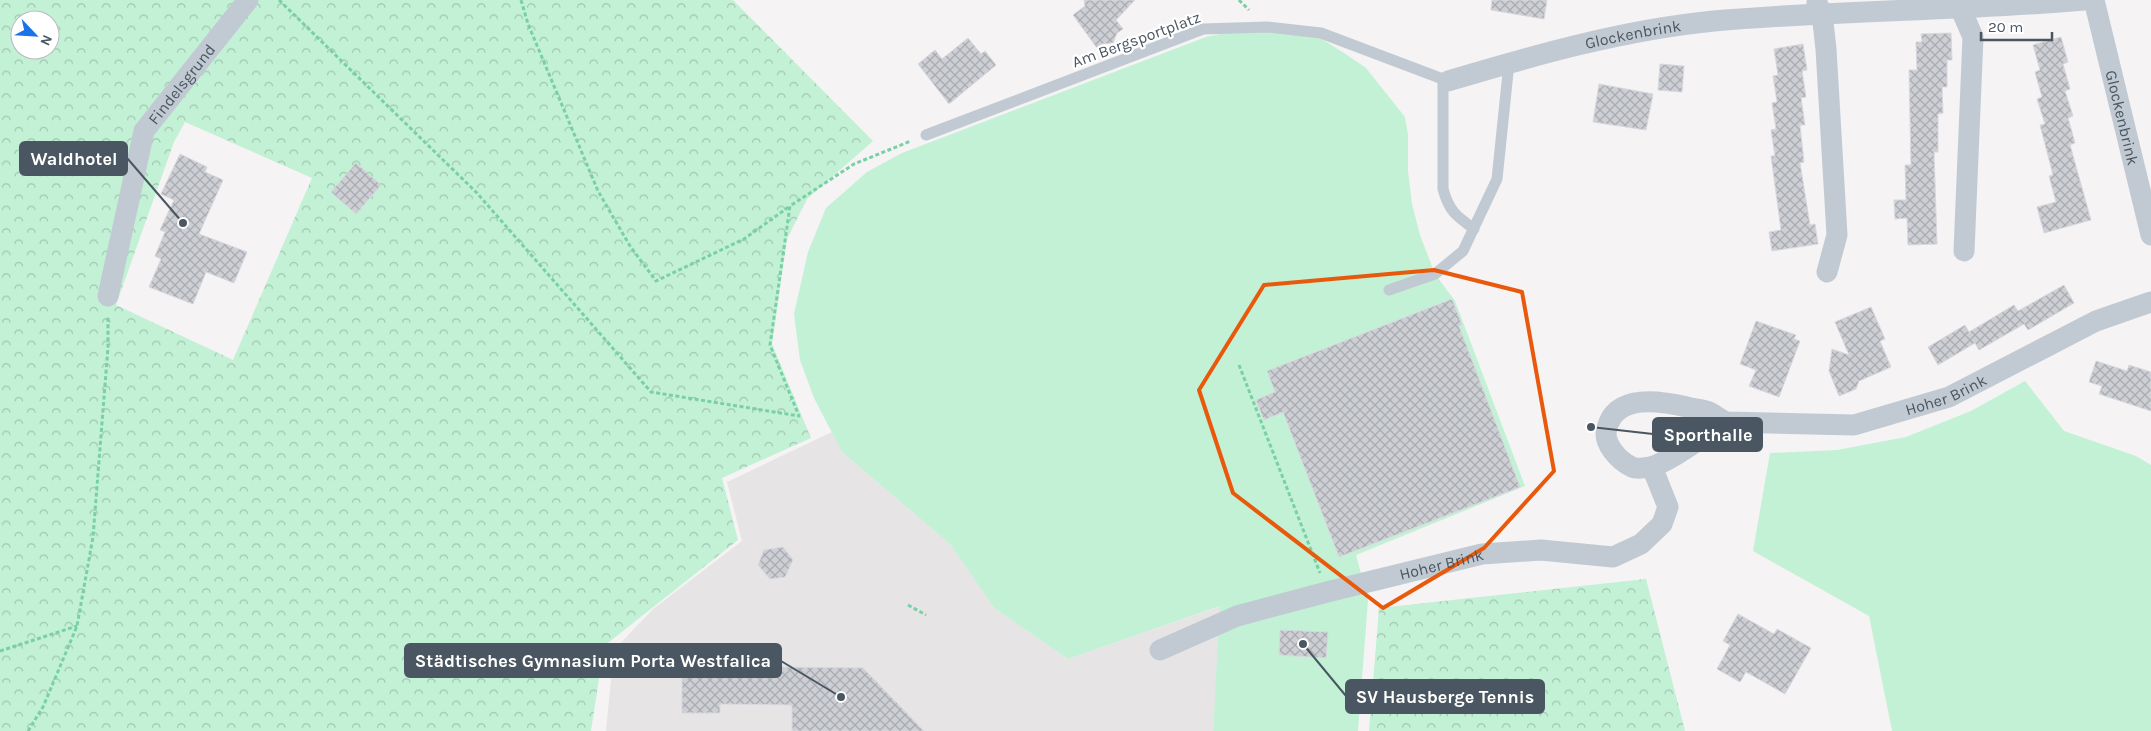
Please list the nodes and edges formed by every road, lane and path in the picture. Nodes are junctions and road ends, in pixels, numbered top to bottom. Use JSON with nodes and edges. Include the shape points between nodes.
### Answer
{"nodes":[{"id":1,"x":248,"y":0,"type":"edge"},
{"id":2,"x":279,"y":0,"type":"edge"},
{"id":3,"x":521,"y":0,"type":"edge"},
{"id":4,"x":2084,"y":0,"type":"edge"},
{"id":5,"x":2094,"y":0,"type":"edge"},
{"id":6,"x":1959,"y":3,"type":"edge"},
{"id":7,"x":1819,"y":7,"type":"edge"},
{"id":8,"x":1509,"y":63,"type":"junction"},
{"id":9,"x":1445,"y":80,"type":"junction"},
{"id":10,"x":926,"y":134,"type":"joint"},
{"id":11,"x":790,"y":206,"type":"junction"},
{"id":12,"x":1474,"y":229,"type":"junction"},
{"id":13,"x":2151,"y":235,"type":"edge"},
{"id":14,"x":1964,"y":250,"type":"dead end"},
{"id":15,"x":1826,"y":272,"type":"dead end"},
{"id":16,"x":1389,"y":290,"type":"dead end"},
{"id":17,"x":108,"y":296,"type":"joint"},
{"id":18,"x":2151,"y":302,"type":"edge"},
{"id":19,"x":1239,"y":365,"type":"dead end"},
{"id":20,"x":1726,"y":422,"type":"junction"},
{"id":21,"x":1652,"y":467,"type":"junction"},
{"id":22,"x":1327,"y":592,"type":"junction"},
{"id":23,"x":908,"y":606,"type":"dead end"},
{"id":24,"x":926,"y":615,"type":"dead end"},
{"id":25,"x":77,"y":626,"type":"junction"},
{"id":26,"x":1160,"y":650,"type":"dead end"},
{"id":27,"x":0,"y":651,"type":"edge"},
{"id":28,"x":28,"y":731,"type":"edge"}],
"edges":[{"from":1,"to":17,"type":"street","name":"Findelsgrund","via":[[144,131]]},
{"from":2,"to":11,"type":"path","via":[[477,193],[651,392],[799,416],[770,345]]},
{"from":3,"to":11,"type":"path","via":[[598,191],[630,246],[656,281],[744,239]]},
{"from":4,"to":6,"type":"street","name":"Glockenbrink"},
{"from":5,"to":13,"type":"street","name":"Glockenbrink"},
{"from":6,"to":7,"type":"street","name":"Glockenbrink"},
{"from":6,"to":14,"type":"street","via":[[1973,37]]},
{"from":7,"to":8,"type":"street","name":"Glockenbrink","via":[[1622,35]]},
{"from":7,"to":15,"type":"street","via":[[1826,48],[1837,235]]},
{"from":8,"to":9,"type":"street","name":"Glockenbrink"},
{"from":8,"to":12,"type":"lane","via":[[1497,179]]},
{"from":9,"to":10,"type":"lane","name":"Am Bergsportplatz","via":[[1321,33],[1266,27],[1203,29]]},
{"from":9,"to":12,"type":"lane","via":[[1443,189],[1456,216]]},
{"from":10,"to":11,"type":"path","via":[[854,164]]},
{"from":12,"to":16,"type":"lane","via":[[1463,251],[1435,274]]},
{"from":17,"to":25,"type":"path","via":[[108,347],[93,537]]},
{"from":18,"to":20,"type":"street","name":"Hoher Brink","via":[[2096,321],[1949,397],[1854,425]]},
{"from":19,"to":22,"type":"path"},
{"from":20,"to":21,"type":"street"},
{"from":20,"to":21,"type":"street","name":"Hoher Brink","via":[[1708,412],[1673,404],[1643,401],[1624,407],[1611,418],[1606,430],[1608,444],[1618,459],[1634,468]]},
{"from":21,"to":22,"type":"street","name":"Hoher Brink","via":[[1668,507],[1662,524],[1641,544],[1613,557],[1541,550],[1482,554]]},
{"from":22,"to":26,"type":"street","name":"Hoher Brink","via":[[1237,616]]},
{"from":23,"to":24,"type":"path"},
{"from":25,"to":27,"type":"path"},
{"from":25,"to":28,"type":"path","via":[[43,707]]}]}
